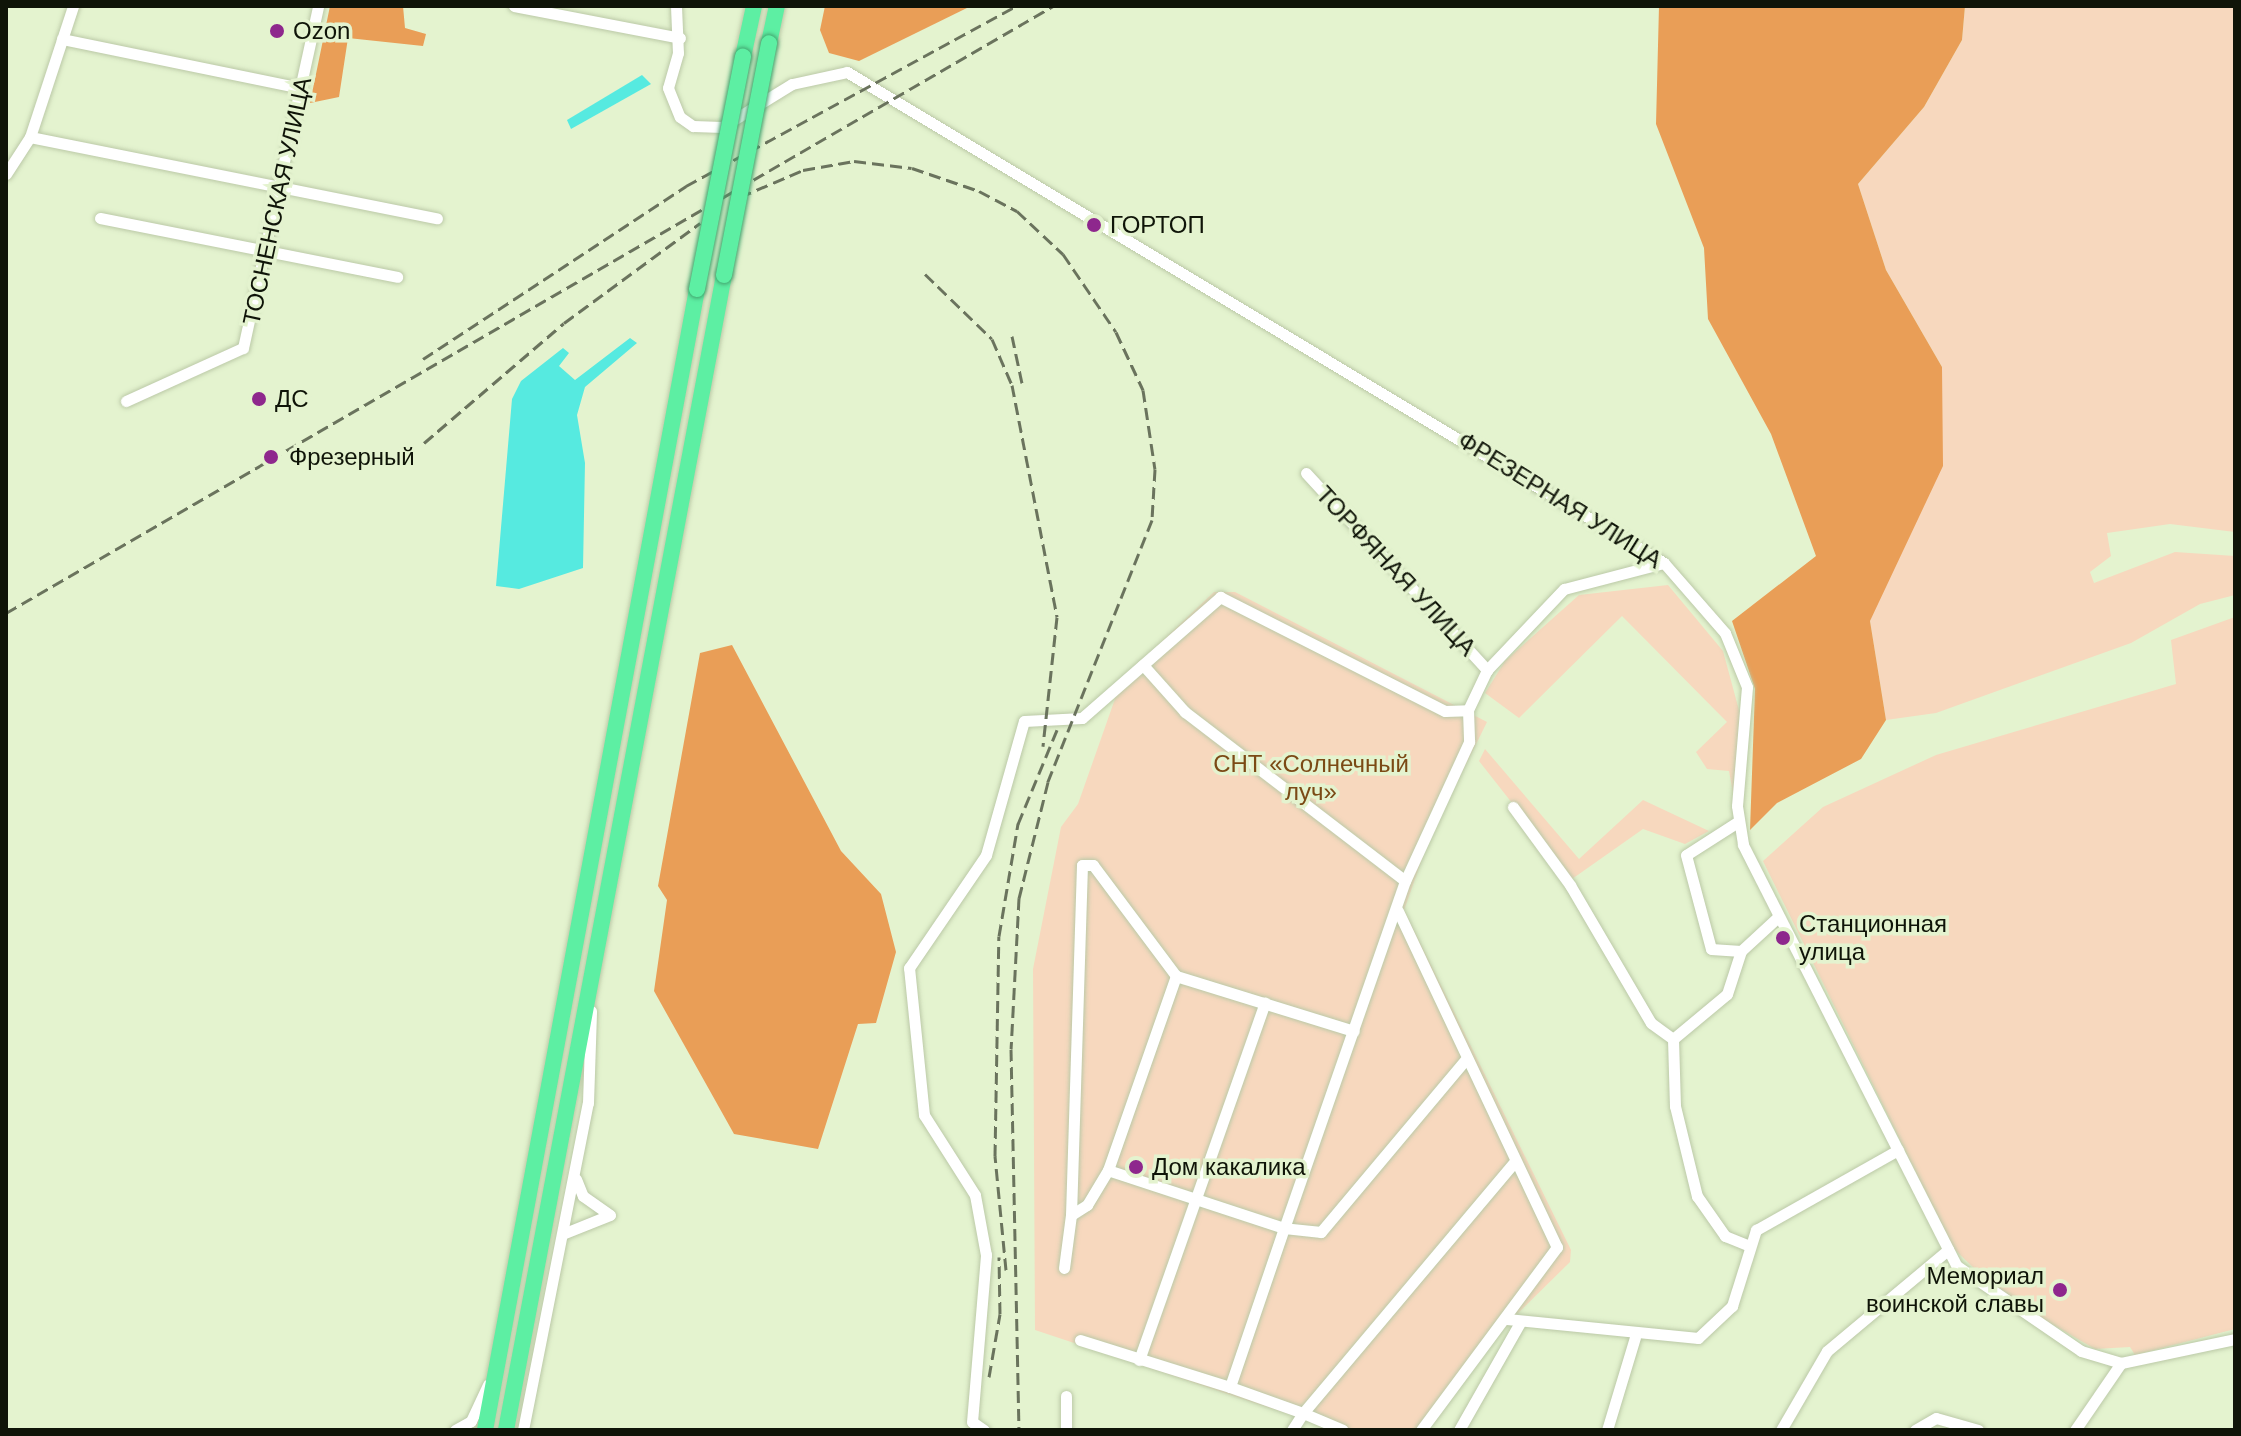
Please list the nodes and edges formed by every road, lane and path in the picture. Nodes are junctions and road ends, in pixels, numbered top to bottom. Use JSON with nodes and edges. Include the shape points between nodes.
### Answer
{"nodes":[{"id":1,"x":73,"y":6,"type":"edge"},
{"id":2,"x":318,"y":6,"type":"edge"},
{"id":3,"x":514,"y":6,"type":"edge"},
{"id":4,"x":676,"y":6,"type":"edge"},
{"id":5,"x":754,"y":6,"type":"edge"},
{"id":6,"x":777,"y":6,"type":"edge"},
{"id":7,"x":680,"y":38,"type":"junction"},
{"id":8,"x":62,"y":39,"type":"junction"},
{"id":9,"x":301,"y":88,"type":"junction"},
{"id":10,"x":30,"y":137,"type":"junction"},
{"id":11,"x":6,"y":174,"type":"edge"},
{"id":12,"x":281,"y":187,"type":"junction"},
{"id":13,"x":100,"y":218,"type":"dead end"},
{"id":14,"x":437,"y":218,"type":"dead end"},
{"id":15,"x":267,"y":251,"type":"junction"},
{"id":16,"x":397,"y":277,"type":"dead end"},
{"id":17,"x":126,"y":401,"type":"dead end"},
{"id":18,"x":1306,"y":473,"type":"dead end"},
{"id":19,"x":1664,"y":563,"type":"junction"},
{"id":20,"x":1143,"y":665,"type":"junction"},
{"id":21,"x":1487,"y":670,"type":"junction"},
{"id":22,"x":1468,"y":710,"type":"junction"},
{"id":23,"x":1513,"y":807,"type":"dead end"},
{"id":24,"x":1736,"y":823,"type":"junction"},
{"id":25,"x":1405,"y":881,"type":"junction"},
{"id":26,"x":1398,"y":911,"type":"junction"},
{"id":27,"x":1778,"y":917,"type":"junction"},
{"id":28,"x":1741,"y":951,"type":"junction"},
{"id":29,"x":1176,"y":976,"type":"junction"},
{"id":30,"x":592,"y":994,"type":"junction"},
{"id":31,"x":1265,"y":1003,"type":"junction"},
{"id":32,"x":1354,"y":1031,"type":"junction"},
{"id":33,"x":1673,"y":1039,"type":"junction"},
{"id":34,"x":1466,"y":1059,"type":"junction"},
{"id":35,"x":1898,"y":1150,"type":"junction"},
{"id":36,"x":1515,"y":1161,"type":"junction"},
{"id":37,"x":1108,"y":1170,"type":"junction"},
{"id":38,"x":575,"y":1177,"type":"junction"},
{"id":39,"x":1197,"y":1201,"type":"junction"},
{"id":40,"x":1071,"y":1215,"type":"junction"},
{"id":41,"x":1284,"y":1228,"type":"junction"},
{"id":42,"x":565,"y":1233,"type":"junction"},
{"id":43,"x":1747,"y":1245,"type":"junction"},
{"id":44,"x":1948,"y":1250,"type":"junction"},
{"id":45,"x":1064,"y":1268,"type":"dead end"},
{"id":46,"x":1507,"y":1319,"type":"junction"},
{"id":47,"x":1521,"y":1321,"type":"junction"},
{"id":48,"x":1635,"y":1337,"type":"junction"},
{"id":49,"x":2235,"y":1339,"type":"edge"},
{"id":50,"x":1080,"y":1340,"type":"dead end"},
{"id":51,"x":501,"y":1351,"type":"junction"},
{"id":52,"x":1139,"y":1360,"type":"junction"},
{"id":53,"x":2121,"y":1363,"type":"junction"},
{"id":54,"x":1230,"y":1387,"type":"junction"},
{"id":55,"x":1066,"y":1396,"type":"dead end"},
{"id":56,"x":1303,"y":1413,"type":"junction"},
{"id":57,"x":455,"y":1430,"type":"edge"},
{"id":58,"x":485,"y":1430,"type":"edge"},
{"id":59,"x":506,"y":1430,"type":"edge"},
{"id":60,"x":523,"y":1430,"type":"edge"},
{"id":61,"x":984,"y":1430,"type":"edge"},
{"id":62,"x":1066,"y":1430,"type":"edge"},
{"id":63,"x":1292,"y":1430,"type":"edge"},
{"id":64,"x":1343,"y":1430,"type":"edge"},
{"id":65,"x":1421,"y":1430,"type":"edge"},
{"id":66,"x":1459,"y":1430,"type":"edge"},
{"id":67,"x":1607,"y":1430,"type":"edge"},
{"id":68,"x":1781,"y":1430,"type":"edge"},
{"id":69,"x":1915,"y":1430,"type":"edge"},
{"id":70,"x":1978,"y":1430,"type":"edge"},
{"id":71,"x":2075,"y":1430,"type":"edge"}],
"edges":[{"from":1,"to":8,"type":"street"},
{"from":2,"to":9,"type":"street","name":"ТОСНЕНСКАЯ УЛИЦА"},
{"from":3,"to":7,"type":"street"},
{"from":4,"to":7,"type":"street"},
{"from":5,"to":51,"type":"highway","bridge":true},
{"from":6,"to":30,"type":"highway","bridge":true},
{"from":7,"to":19,"type":"street","name":"ФРЕЗЕРНАЯ УЛИЦА","via":[[668,88],[680,117],[693,126],[722,127],[792,84],[847,72]]},
{"from":8,"to":9,"type":"street"},
{"from":8,"to":10,"type":"street"},
{"from":9,"to":12,"type":"street","name":"ТОСНЕНСКАЯ УЛИЦА"},
{"from":10,"to":11,"type":"street"},
{"from":10,"to":12,"type":"street"},
{"from":12,"to":14,"type":"street"},
{"from":12,"to":15,"type":"street","name":"ТОСНЕНСКАЯ УЛИЦА"},
{"from":13,"to":15,"type":"street"},
{"from":15,"to":16,"type":"street"},
{"from":15,"to":17,"type":"street","name":"ТОСНЕНСКАЯ УЛИЦА","via":[[243,348]]},
{"from":18,"to":21,"type":"street","name":"ТОРФЯНАЯ УЛИЦА"},
{"from":19,"to":21,"type":"street","via":[[1564,589]]},
{"from":19,"to":24,"type":"street","name":"ФРЕЗЕРНАЯ УЛИЦА","via":[[1725,633],[1747,687]]},
{"from":20,"to":22,"type":"street","via":[[1220,597],[1445,711]]},
{"from":20,"to":25,"type":"street","via":[[1185,712]]},
{"from":20,"to":61,"type":"street","via":[[1082,718],[1024,721],[986,855],[909,968],[924,1115],[975,1195],[986,1255],[972,1422]]},
{"from":21,"to":22,"type":"street"},
{"from":22,"to":25,"type":"street","via":[[1469,742]]},
{"from":23,"to":33,"type":"street","via":[[1570,885],[1651,1023]]},
{"from":24,"to":27,"type":"street"},
{"from":24,"to":28,"type":"street","via":[[1686,855],[1711,949]]},
{"from":25,"to":26,"type":"street"},
{"from":26,"to":32,"type":"street"},
{"from":26,"to":34,"type":"street"},
{"from":27,"to":28,"type":"street"},
{"from":27,"to":35,"type":"street"},
{"from":28,"to":33,"type":"street","via":[[1727,994]]},
{"from":29,"to":31,"type":"street"},
{"from":29,"to":37,"type":"street"},
{"from":29,"to":40,"type":"street","via":[[1093,865],[1082,865]]},
{"from":30,"to":38,"type":"street","via":[[588,1103]]},
{"from":30,"to":59,"type":"highway"},
{"from":31,"to":32,"type":"street"},
{"from":31,"to":39,"type":"street"},
{"from":32,"to":41,"type":"street"},
{"from":33,"to":43,"type":"street","via":[[1675,1106],[1697,1196],[1725,1236]]},
{"from":34,"to":36,"type":"street"},
{"from":34,"to":41,"type":"street","via":[[1321,1232]]},
{"from":35,"to":43,"type":"street","via":[[1785,1211],[1756,1230]]},
{"from":35,"to":44,"type":"street"},
{"from":36,"to":46,"type":"street","via":[[1557,1247]]},
{"from":36,"to":56,"type":"street"},
{"from":37,"to":39,"type":"street"},
{"from":37,"to":40,"type":"street","via":[[1087,1205]]},
{"from":38,"to":42,"type":"street"},
{"from":38,"to":42,"type":"street","via":[[583,1196],[610,1215]]},
{"from":39,"to":41,"type":"street"},
{"from":39,"to":52,"type":"street"},
{"from":40,"to":45,"type":"street"},
{"from":41,"to":54,"type":"street"},
{"from":42,"to":60,"type":"street"},
{"from":43,"to":48,"type":"street","via":[[1732,1306],[1719,1322],[1698,1338]]},
{"from":44,"to":53,"type":"street","via":[[2007,1306],[2081,1351]]},
{"from":44,"to":68,"type":"street","via":[[1827,1351]]},
{"from":46,"to":47,"type":"street"},
{"from":46,"to":65,"type":"street"},
{"from":47,"to":48,"type":"street"},
{"from":47,"to":66,"type":"street"},
{"from":48,"to":67,"type":"street"},
{"from":49,"to":53,"type":"street"},
{"from":50,"to":52,"type":"street"},
{"from":51,"to":57,"type":"street","via":[[479,1407]]},
{"from":51,"to":58,"type":"highway"},
{"from":52,"to":54,"type":"street"},
{"from":53,"to":71,"type":"street"},
{"from":54,"to":56,"type":"street"},
{"from":55,"to":62,"type":"street"},
{"from":56,"to":63,"type":"street"},
{"from":56,"to":64,"type":"street"},
{"from":69,"to":70,"type":"street","via":[[1936,1418]]}]}
